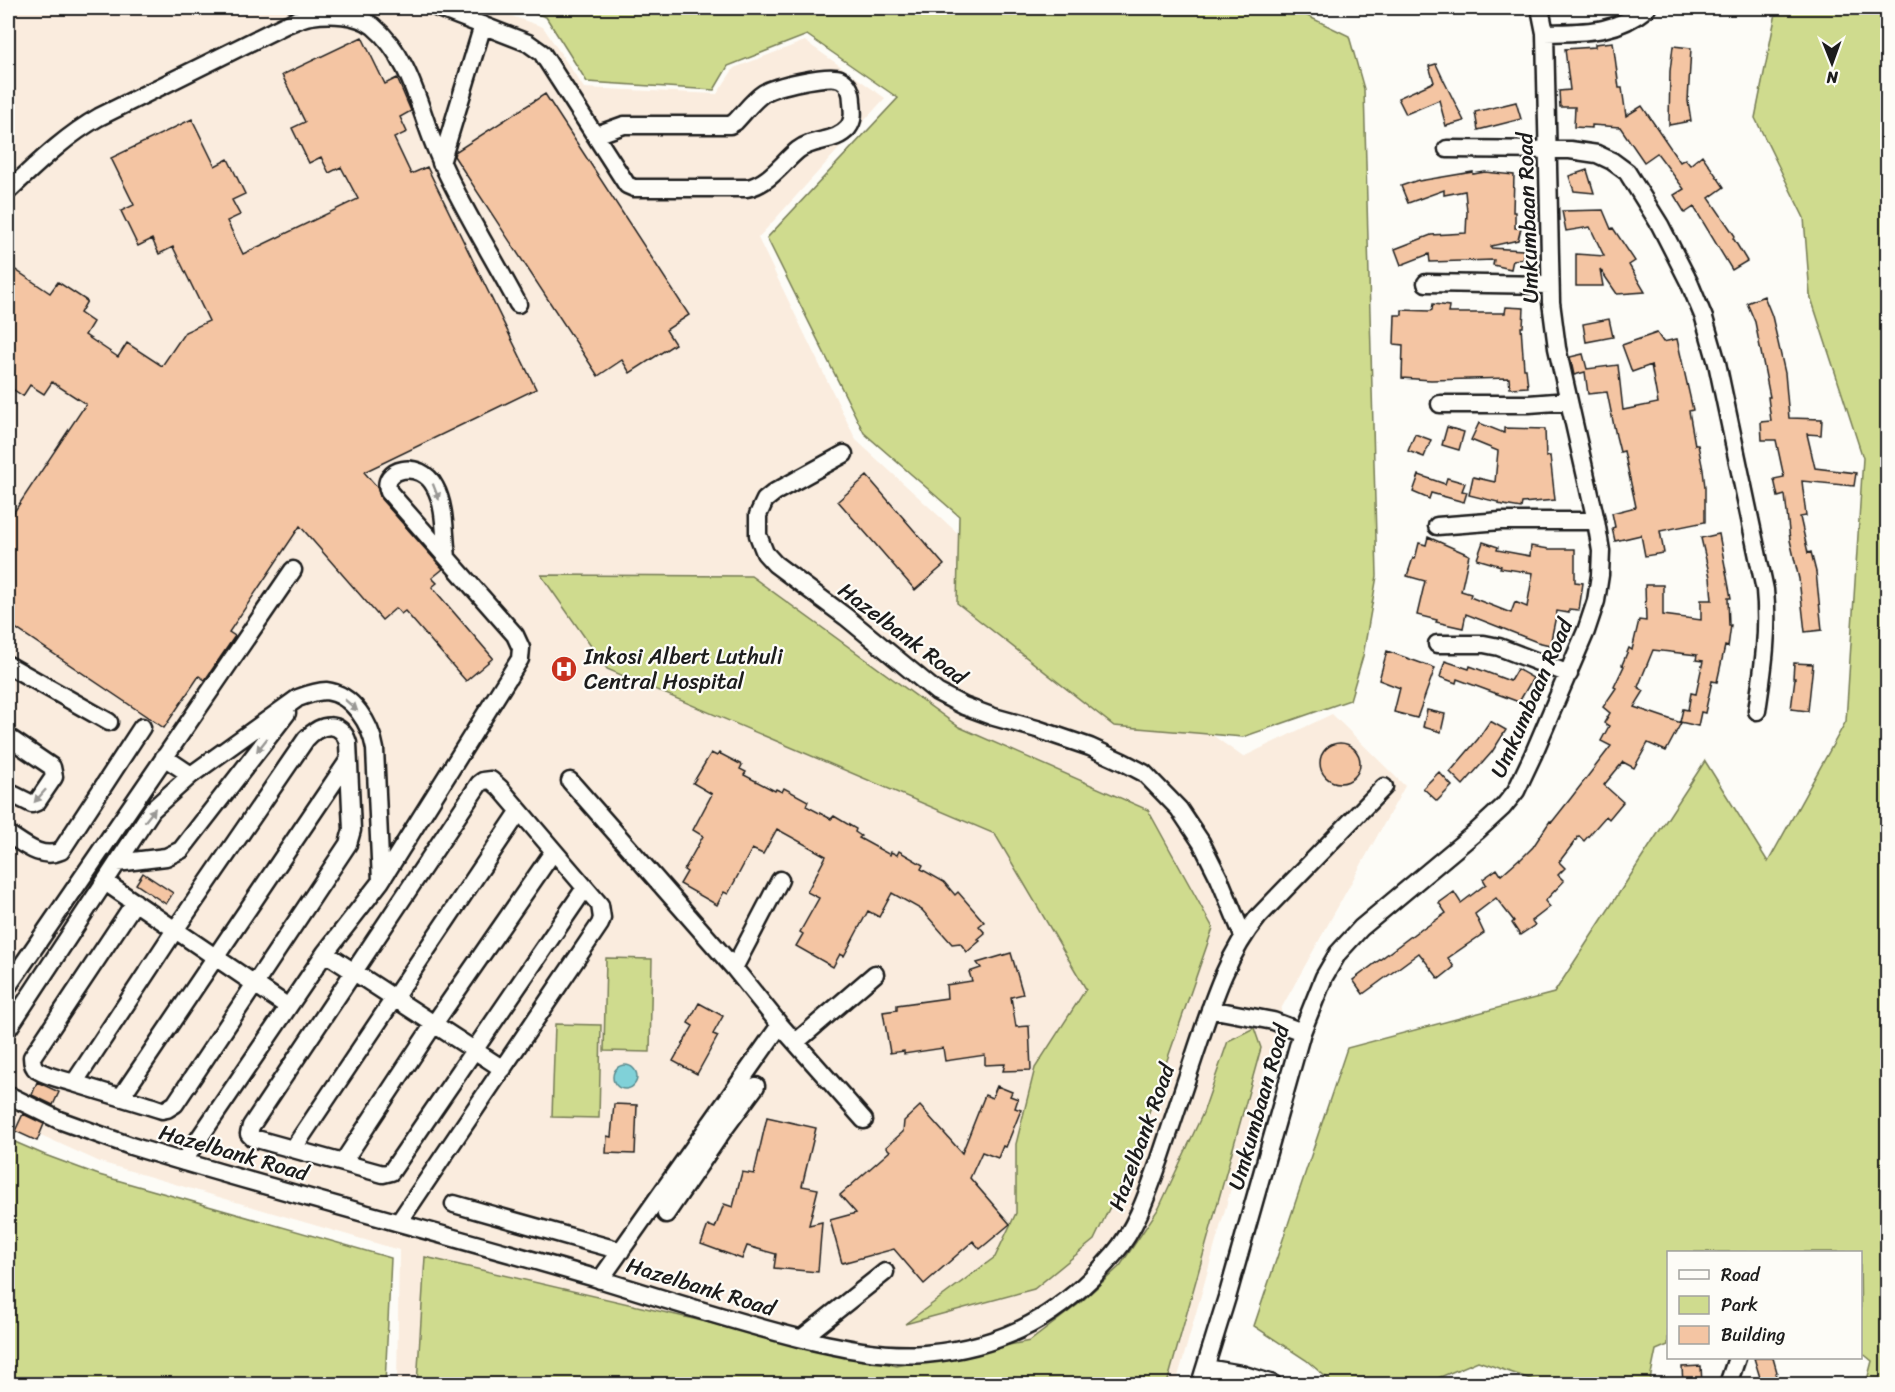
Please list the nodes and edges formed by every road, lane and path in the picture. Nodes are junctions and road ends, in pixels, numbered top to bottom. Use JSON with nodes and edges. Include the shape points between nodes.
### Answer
{"nodes":[{"id":1,"x":438,"y":8,"type":"edge"},
{"id":2,"x":1540,"y":8,"type":"edge"},
{"id":3,"x":1647,"y":8,"type":"edge"},
{"id":4,"x":483,"y":25,"type":"junction"},
{"id":5,"x":1545,"y":33,"type":"junction"},
{"id":6,"x":596,"y":135,"type":"junction"},
{"id":7,"x":1447,"y":149,"type":"dead end"},
{"id":8,"x":1546,"y":149,"type":"junction"},
{"id":9,"x":441,"y":162,"type":"junction"},
{"id":10,"x":8,"y":191,"type":"edge"},
{"id":11,"x":1426,"y":283,"type":"dead end"},
{"id":12,"x":1550,"y":285,"type":"junction"},
{"id":13,"x":518,"y":304,"type":"dead end"},
{"id":14,"x":1569,"y":401,"type":"junction"},
{"id":15,"x":1440,"y":404,"type":"dead end"},
{"id":16,"x":844,"y":454,"type":"dead end"},
{"id":17,"x":1596,"y":521,"type":"junction"},
{"id":18,"x":1437,"y":526,"type":"dead end"},
{"id":19,"x":447,"y":557,"type":"junction"},
{"id":20,"x":293,"y":570,"type":"dead end"},
{"id":21,"x":1437,"y":644,"type":"dead end"},
{"id":22,"x":8,"y":664,"type":"edge"},
{"id":23,"x":1569,"y":674,"type":"junction"},
{"id":24,"x":298,"y":698,"type":"junction"},
{"id":25,"x":1757,"y":711,"type":"dead end"},
{"id":26,"x":109,"y":722,"type":"dead end"},
{"id":27,"x":142,"y":727,"type":"dead end"},
{"id":28,"x":8,"y":737,"type":"edge"},
{"id":29,"x":164,"y":757,"type":"junction"},
{"id":30,"x":348,"y":761,"type":"junction"},
{"id":31,"x":191,"y":775,"type":"junction"},
{"id":32,"x":570,"y":782,"type":"dead end"},
{"id":33,"x":1384,"y":787,"type":"dead end"},
{"id":34,"x":8,"y":792,"type":"edge"},
{"id":35,"x":519,"y":812,"type":"junction"},
{"id":36,"x":8,"y":834,"type":"edge"},
{"id":37,"x":553,"y":852,"type":"junction"},
{"id":38,"x":117,"y":863,"type":"junction"},
{"id":39,"x":780,"y":880,"type":"dead end"},
{"id":40,"x":381,"y":881,"type":"junction"},
{"id":41,"x":105,"y":882,"type":"junction"},
{"id":42,"x":585,"y":888,"type":"junction"},
{"id":43,"x":135,"y":902,"type":"junction"},
{"id":44,"x":176,"y":930,"type":"junction"},
{"id":45,"x":1243,"y":936,"type":"junction"},
{"id":46,"x":325,"y":953,"type":"junction"},
{"id":47,"x":215,"y":957,"type":"junction"},
{"id":48,"x":734,"y":968,"type":"junction"},
{"id":49,"x":355,"y":972,"type":"junction"},
{"id":50,"x":875,"y":974,"type":"dead end"},
{"id":51,"x":256,"y":984,"type":"junction"},
{"id":52,"x":8,"y":986,"type":"edge"},
{"id":53,"x":394,"y":998,"type":"junction"},
{"id":54,"x":287,"y":1006,"type":"junction"},
{"id":55,"x":1210,"y":1009,"type":"junction"},
{"id":56,"x":434,"y":1024,"type":"junction"},
{"id":57,"x":780,"y":1025,"type":"junction"},
{"id":58,"x":8,"y":1029,"type":"edge"},
{"id":59,"x":1302,"y":1032,"type":"junction"},
{"id":60,"x":796,"y":1042,"type":"junction"},
{"id":61,"x":475,"y":1051,"type":"junction"},
{"id":62,"x":502,"y":1069,"type":"junction"},
{"id":63,"x":74,"y":1083,"type":"junction"},
{"id":64,"x":756,"y":1086,"type":"dead end"},
{"id":65,"x":8,"y":1095,"type":"edge"},
{"id":66,"x":121,"y":1097,"type":"junction"},
{"id":67,"x":864,"y":1120,"type":"dead end"},
{"id":68,"x":716,"y":1128,"type":"junction"},
{"id":69,"x":293,"y":1149,"type":"junction"},
{"id":70,"x":183,"y":1162,"type":"junction"},
{"id":71,"x":343,"y":1162,"type":"junction"},
{"id":72,"x":454,"y":1204,"type":"dead end"},
{"id":73,"x":666,"y":1214,"type":"dead end"},
{"id":74,"x":399,"y":1222,"type":"junction"},
{"id":75,"x":621,"y":1251,"type":"junction"},
{"id":76,"x":885,"y":1272,"type":"dead end"},
{"id":77,"x":600,"y":1280,"type":"junction"},
{"id":78,"x":802,"y":1338,"type":"junction"},
{"id":79,"x":1737,"y":1359,"type":"edge"},
{"id":80,"x":1206,"y":1368,"type":"junction"},
{"id":81,"x":1200,"y":1384,"type":"edge"},
{"id":82,"x":1274,"y":1384,"type":"edge"},
{"id":83,"x":1728,"y":1384,"type":"edge"}],
"edges":[{"from":1,"to":4,"type":"street"},
{"from":2,"to":5,"type":"street","name":"Umkumbaan Road"},
{"from":3,"to":5,"type":"street","via":[[1625,23],[1609,28]]},
{"from":4,"to":6,"type":"street","via":[[528,43],[542,53]]},
{"from":4,"to":9,"type":"street"},
{"from":5,"to":8,"type":"street","name":"Umkumbaan Road"},
{"from":6,"to":6,"type":"street","via":[[624,126],[729,125],[768,91],[815,80],[840,80],[852,98],[852,122],[842,134],[801,148],[765,181],[747,188],[630,187]]},
{"from":7,"to":8,"type":"street"},
{"from":8,"to":12,"type":"street","name":"Umkumbaan Road"},
{"from":8,"to":25,"type":"street","via":[[1598,154],[1627,172],[1665,234],[1704,318],[1765,590],[1766,645]]},
{"from":9,"to":10,"type":"street","via":[[409,76],[390,43],[371,25],[353,18],[309,16],[80,128]]},
{"from":9,"to":13,"type":"street"},
{"from":11,"to":12,"type":"street"},
{"from":12,"to":14,"type":"street","name":"Umkumbaan Road","via":[[1557,348]]},
{"from":14,"to":15,"type":"street"},
{"from":14,"to":17,"type":"street","name":"Umkumbaan Road"},
{"from":16,"to":45,"type":"street","name":"Hazelbank Road","via":[[765,500],[758,515],[758,535],[765,553],[937,692],[994,717],[1090,747],[1144,773],[1179,809],[1201,842]]},
{"from":17,"to":18,"type":"street","via":[[1501,520]]},
{"from":17,"to":23,"type":"street","name":"Umkumbaan Road","via":[[1601,551],[1596,601]]},
{"from":19,"to":19,"type":"street","one_way":true,"via":[[389,492],[386,486],[399,471],[418,470],[426,474],[437,490]]},
{"from":19,"to":40,"type":"street","via":[[519,641],[520,659]]},
{"from":20,"to":29,"type":"street"},
{"from":21,"to":23,"type":"street","via":[[1499,647]]},
{"from":22,"to":26,"type":"street"},
{"from":23,"to":59,"type":"street","name":"Umkumbaan Road","via":[[1516,791],[1477,831],[1361,928],[1338,952]]},
{"from":24,"to":31,"type":"street"},
{"from":24,"to":38,"type":"street","one_way":true,"via":[[181,850],[166,857]]},
{"from":24,"to":40,"type":"street","one_way":true,"via":[[330,692],[345,699],[368,725],[375,749]]},
{"from":27,"to":36,"type":"street","via":[[61,851],[34,851]]},
{"from":28,"to":34,"type":"street","one_way":true,"via":[[52,767],[54,777],[32,804]]},
{"from":29,"to":31,"type":"street"},
{"from":29,"to":52,"type":"street"},
{"from":30,"to":44,"type":"street","via":[[348,743],[336,727],[318,728],[312,733]]},
{"from":30,"to":47,"type":"street"},
{"from":30,"to":51,"type":"street","via":[[352,830],[348,844]]},
{"from":38,"to":31,"type":"street","one_way":true,"via":[[153,810]]},
{"from":32,"to":48,"type":"street"},
{"from":33,"to":45,"type":"street"},
{"from":35,"to":37,"type":"street"},
{"from":35,"to":49,"type":"street","via":[[491,780],[479,784]]},
{"from":35,"to":53,"type":"street"},
{"from":37,"to":42,"type":"street"},
{"from":37,"to":56,"type":"street"},
{"from":38,"to":41,"type":"street"},
{"from":39,"to":48,"type":"street"},
{"from":40,"to":46,"type":"street"},
{"from":41,"to":43,"type":"street"},
{"from":41,"to":58,"type":"street"},
{"from":42,"to":61,"type":"street"},
{"from":42,"to":62,"type":"street","via":[[600,905],[600,924]]},
{"from":43,"to":44,"type":"street"},
{"from":43,"to":63,"type":"street","via":[[32,1058],[38,1070]]},
{"from":44,"to":47,"type":"street"},
{"from":44,"to":63,"type":"street"},
{"from":45,"to":55,"type":"street","name":"Hazelbank Road"},
{"from":46,"to":49,"type":"street"},
{"from":46,"to":54,"type":"street"},
{"from":47,"to":51,"type":"street"},
{"from":47,"to":66,"type":"street"},
{"from":48,"to":57,"type":"street"},
{"from":49,"to":53,"type":"street"},
{"from":49,"to":69,"type":"street","via":[[249,1131],[253,1138]]},
{"from":50,"to":60,"type":"street"},
{"from":51,"to":54,"type":"street"},
{"from":51,"to":66,"type":"street","via":[[175,1104],[162,1110]]},
{"from":53,"to":56,"type":"street"},
{"from":53,"to":69,"type":"street"},
{"from":54,"to":70,"type":"street"},
{"from":55,"to":59,"type":"street","via":[[1273,1021]]},
{"from":55,"to":78,"type":"street","name":"Hazelbank Road","via":[[1134,1225],[1089,1282],[1058,1308],[1002,1337],[926,1354],[886,1354]]},
{"from":56,"to":61,"type":"street"},
{"from":56,"to":71,"type":"street"},
{"from":57,"to":60,"type":"street"},
{"from":57,"to":68,"type":"street"},
{"from":59,"to":80,"type":"street","name":"Umkumbaan Road"},
{"from":60,"to":67,"type":"street"},
{"from":61,"to":62,"type":"street"},
{"from":61,"to":71,"type":"street","via":[[391,1172],[383,1174]]},
{"from":62,"to":74,"type":"street"},
{"from":63,"to":66,"type":"street"},
{"from":64,"to":68,"type":"street"},
{"from":65,"to":70,"type":"street","name":"Hazelbank Road","via":[[59,1120]]},
{"from":68,"to":73,"type":"street"},
{"from":68,"to":75,"type":"street"},
{"from":69,"to":71,"type":"street"},
{"from":70,"to":74,"type":"street","name":"Hazelbank Road"},
{"from":72,"to":75,"type":"street"},
{"from":74,"to":77,"type":"street","name":"Hazelbank Road"},
{"from":75,"to":77,"type":"street"},
{"from":76,"to":78,"type":"street"},
{"from":77,"to":78,"type":"street","name":"Hazelbank Road"},
{"from":79,"to":83,"type":"street"},
{"from":80,"to":81,"type":"street","name":"Umkumbaan Road"},
{"from":80,"to":82,"type":"street"}]}
